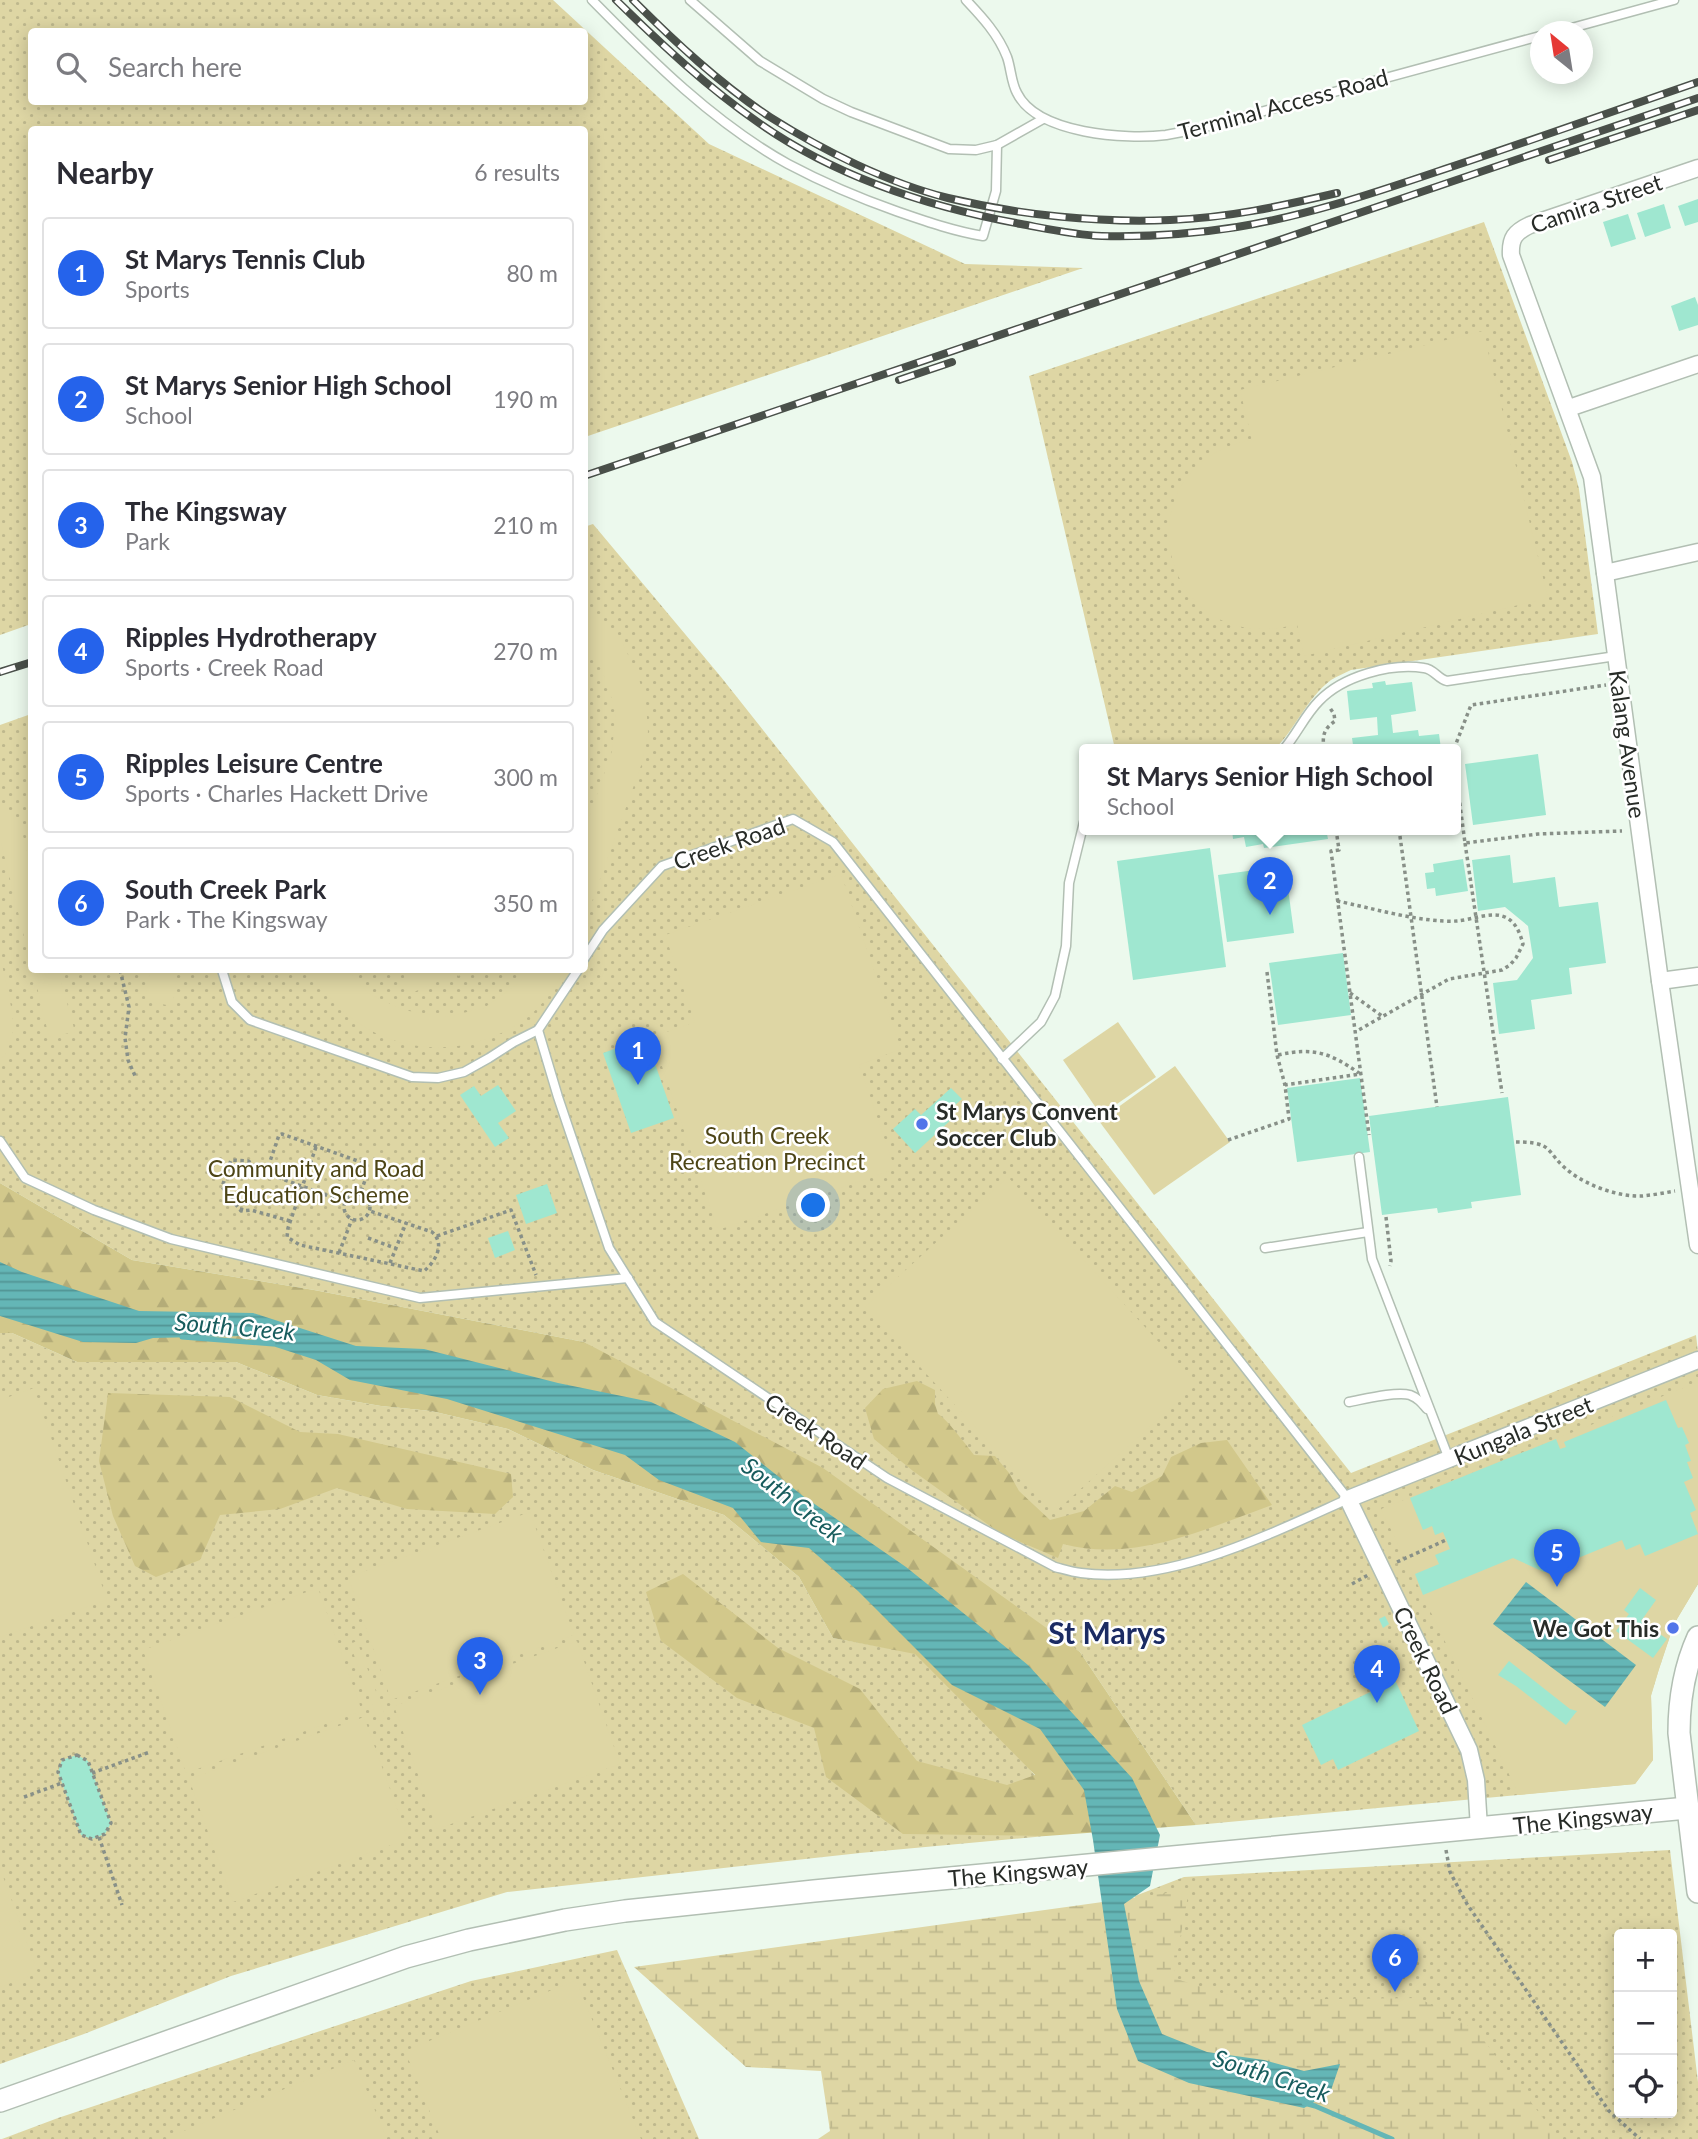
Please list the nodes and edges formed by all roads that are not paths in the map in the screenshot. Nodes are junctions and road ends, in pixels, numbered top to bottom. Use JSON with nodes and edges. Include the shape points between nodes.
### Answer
{"nodes":[{"id":1,"x":592,"y":0,"type":"edge"},
{"id":2,"x":690,"y":0,"type":"edge"},
{"id":3,"x":966,"y":0,"type":"edge"},
{"id":4,"x":1674,"y":0,"type":"edge"},
{"id":5,"x":1593,"y":22,"type":"edge"},
{"id":6,"x":1530,"y":39,"type":"edge"},
{"id":7,"x":1043,"y":119,"type":"junction"},
{"id":8,"x":997,"y":145,"type":"junction"},
{"id":9,"x":1698,"y":168,"type":"edge"},
{"id":10,"x":1511,"y":255,"type":"joint"},
{"id":11,"x":1698,"y":364,"type":"edge"},
{"id":12,"x":1569,"y":408,"type":"junction"},
{"id":13,"x":1698,"y":552,"type":"edge"},
{"id":14,"x":1605,"y":573,"type":"junction"},
{"id":15,"x":1616,"y":656,"type":"junction"},
{"id":16,"x":1288,"y":744,"type":"edge"},
{"id":17,"x":1081,"y":835,"type":"edge"},
{"id":18,"x":588,"y":953,"type":"edge"},
{"id":19,"x":223,"y":973,"type":"edge"},
{"id":20,"x":576,"y":973,"type":"edge"},
{"id":21,"x":1698,"y":976,"type":"edge"},
{"id":22,"x":1660,"y":981,"type":"junction"},
{"id":23,"x":538,"y":1030,"type":"junction"},
{"id":24,"x":1002,"y":1059,"type":"junction"},
{"id":25,"x":0,"y":1141,"type":"edge"},
{"id":26,"x":1359,"y":1157,"type":"dead end"},
{"id":27,"x":1692,"y":1166,"type":"edge"},
{"id":28,"x":1368,"y":1232,"type":"junction"},
{"id":29,"x":1698,"y":1245,"type":"edge"},
{"id":30,"x":1265,"y":1248,"type":"dead end"},
{"id":31,"x":628,"y":1278,"type":"junction"},
{"id":32,"x":1698,"y":1360,"type":"edge"},
{"id":33,"x":1349,"y":1402,"type":"dead end"},
{"id":34,"x":1433,"y":1417,"type":"junction"},
{"id":35,"x":1449,"y":1459,"type":"junction"},
{"id":36,"x":1348,"y":1499,"type":"junction"},
{"id":37,"x":1698,"y":1637,"type":"edge"},
{"id":38,"x":1687,"y":1808,"type":"junction"},
{"id":39,"x":1479,"y":1828,"type":"junction"},
{"id":40,"x":1698,"y":1892,"type":"edge"},
{"id":41,"x":0,"y":2101,"type":"edge"}],
"edges":[{"from":1,"to":8,"type":"lane","via":[[666,73],[745,136],[788,163],[877,205],[983,236],[996,191]]},
{"from":2,"to":8,"type":"lane","via":[[760,61],[823,99],[949,149]]},
{"from":3,"to":7,"type":"lane","name":"Terminal Access Road","via":[[993,31],[1007,57],[1017,94]]},
{"from":4,"to":5,"type":"lane"},
{"from":6,"to":7,"type":"lane","name":"Terminal Access Road","via":[[1164,135],[1101,134]]},
{"from":7,"to":8,"type":"lane"},
{"from":9,"to":10,"type":"street","name":"Camira Street","via":[[1519,230],[1513,237]]},
{"from":10,"to":12,"type":"street","name":"Kalang Avenue"},
{"from":11,"to":12,"type":"street"},
{"from":12,"to":14,"type":"street","name":"Kalang Avenue","via":[[1592,477]]},
{"from":13,"to":14,"type":"street"},
{"from":14,"to":15,"type":"street","name":"Kalang Avenue"},
{"from":15,"to":16,"type":"lane","via":[[1447,681],[1424,668],[1384,670],[1331,689]]},
{"from":15,"to":22,"type":"street","name":"Kalang Avenue"},
{"from":17,"to":24,"type":"lane","via":[[1069,883],[1066,946],[1055,996],[1041,1022]]},
{"from":18,"to":24,"type":"lane","name":"Creek Road","via":[[662,866],[793,819],[833,842]]},
{"from":19,"to":23,"type":"lane","via":[[232,1002],[250,1020],[412,1077],[464,1072]]},
{"from":20,"to":23,"type":"lane"},
{"from":21,"to":22,"type":"street"},
{"from":22,"to":27,"type":"street","name":"Kalang Avenue"},
{"from":23,"to":31,"type":"lane","name":"Creek Road","via":[[609,1248]]},
{"from":24,"to":36,"type":"lane","name":"Creek Road"},
{"from":25,"to":31,"type":"lane","via":[[25,1178],[171,1239],[420,1298]]},
{"from":26,"to":28,"type":"lane"},
{"from":27,"to":29,"type":"street","name":"Kalang Avenue","via":[[1690,1188]]},
{"from":28,"to":30,"type":"lane"},
{"from":28,"to":34,"type":"lane","via":[[1372,1259]]},
{"from":31,"to":36,"type":"lane","name":"Creek Road","via":[[655,1322],[887,1478],[1055,1567],[1119,1574],[1176,1566]]},
{"from":32,"to":35,"type":"street","name":"Kungala Street"},
{"from":33,"to":34,"type":"lane","via":[[1409,1395]]},
{"from":34,"to":35,"type":"lane"},
{"from":35,"to":36,"type":"street","name":"Kungala Street"},
{"from":36,"to":39,"type":"street","name":"Creek Road","via":[[1469,1750]]},
{"from":37,"to":38,"type":"street","via":[[1684,1675],[1679,1714]]},
{"from":38,"to":39,"type":"street","name":"The Kingsway"},
{"from":38,"to":40,"type":"street"},
{"from":39,"to":41,"type":"street","name":"The Kingsway","via":[[565,1920],[406,1957]]}]}
